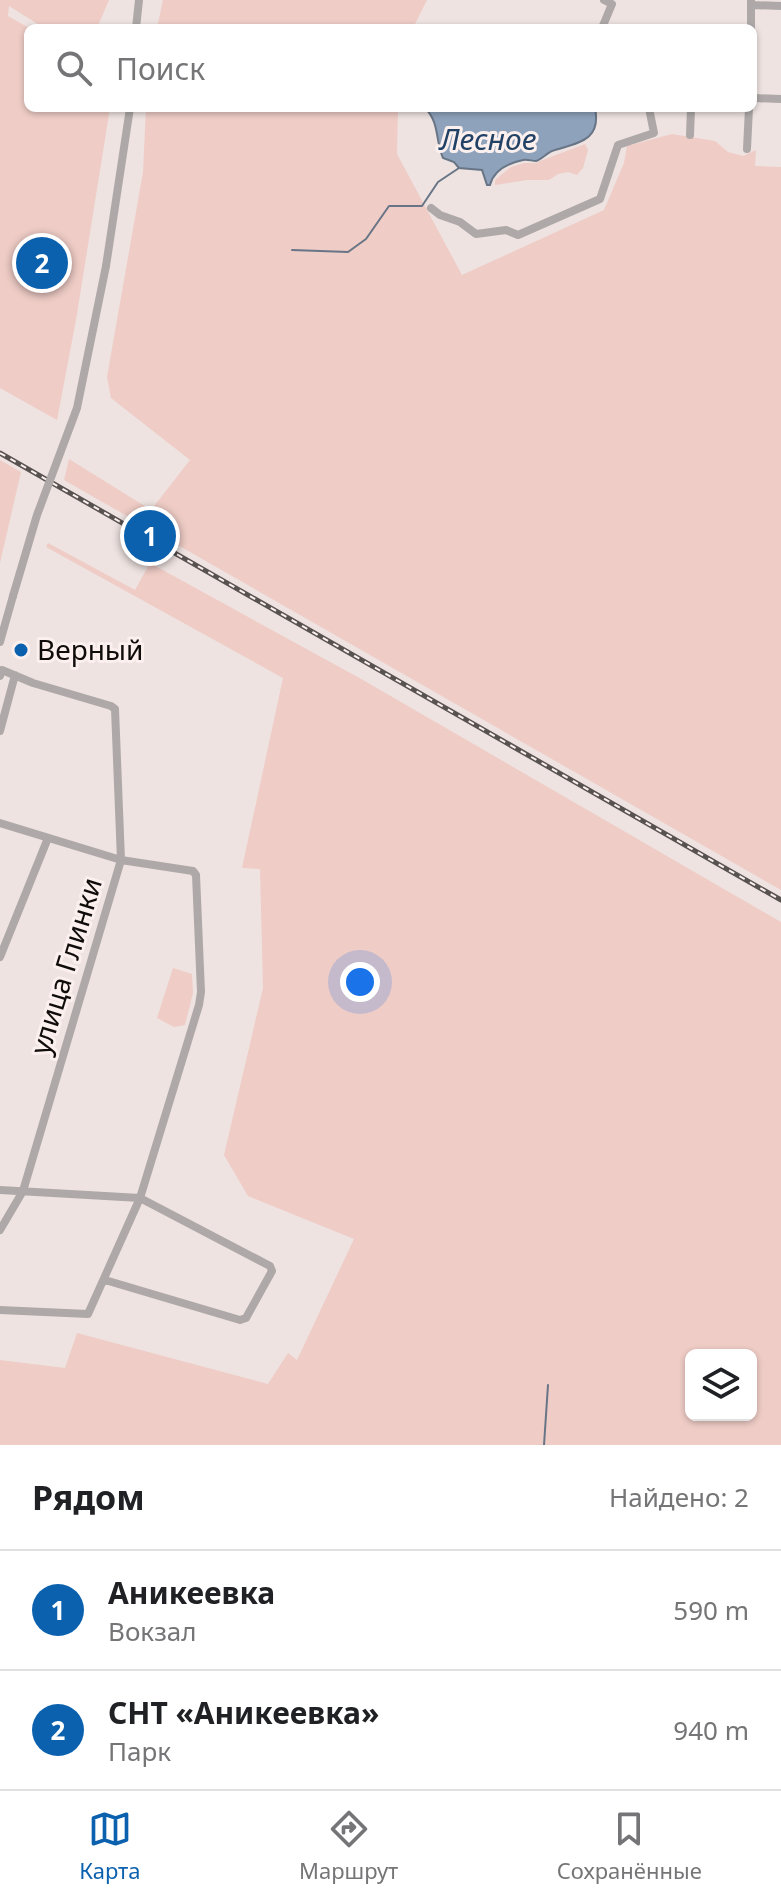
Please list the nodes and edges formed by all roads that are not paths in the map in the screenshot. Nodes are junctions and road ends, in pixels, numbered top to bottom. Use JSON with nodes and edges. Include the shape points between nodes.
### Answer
{"nodes":[{"id":1,"x":139,"y":0,"type":"edge"},
{"id":2,"x":610,"y":1,"type":"edge"},
{"id":3,"x":751,"y":2,"type":"edge"},
{"id":4,"x":781,"y":6,"type":"edge"},
{"id":5,"x":136,"y":24,"type":"edge"},
{"id":6,"x":603,"y":24,"type":"edge"},
{"id":7,"x":751,"y":24,"type":"edge"},
{"id":8,"x":757,"y":98,"type":"edge"},
{"id":9,"x":781,"y":99,"type":"edge"},
{"id":10,"x":129,"y":112,"type":"edge"},
{"id":11,"x":650,"y":112,"type":"edge"},
{"id":12,"x":691,"y":112,"type":"edge"},
{"id":13,"x":749,"y":112,"type":"edge"},
{"id":14,"x":690,"y":135,"type":"dead end"},
{"id":15,"x":747,"y":149,"type":"dead end"},
{"id":16,"x":431,"y":208,"type":"dead end"},
{"id":17,"x":0,"y":642,"type":"edge"},
{"id":18,"x":1,"y":673,"type":"edge"},
{"id":19,"x":15,"y":675,"type":"junction"},
{"id":20,"x":0,"y":731,"type":"edge"},
{"id":21,"x":0,"y":823,"type":"edge"},
{"id":22,"x":48,"y":838,"type":"junction"},
{"id":23,"x":121,"y":860,"type":"junction"},
{"id":24,"x":0,"y":957,"type":"edge"},
{"id":25,"x":0,"y":1190,"type":"edge"},
{"id":26,"x":23,"y":1191,"type":"junction"},
{"id":27,"x":140,"y":1198,"type":"junction"},
{"id":28,"x":0,"y":1230,"type":"edge"},
{"id":29,"x":105,"y":1280,"type":"junction"},
{"id":30,"x":0,"y":1310,"type":"edge"}],
"edges":[{"from":1,"to":5,"type":"street"},
{"from":2,"to":6,"type":"street"},
{"from":3,"to":4,"type":"street"},
{"from":3,"to":7,"type":"street"},
{"from":8,"to":9,"type":"street"},
{"from":10,"to":17,"type":"street","bridge":true,"via":[[77,408],[37,515]]},
{"from":11,"to":16,"type":"street","via":[[654,133],[618,145],[604,192],[595,203],[518,235],[506,230],[476,234]]},
{"from":12,"to":14,"type":"street"},
{"from":13,"to":15,"type":"street"},
{"from":18,"to":19,"type":"street"},
{"from":19,"to":20,"type":"street"},
{"from":19,"to":23,"type":"street","name":"улица Глинки","via":[[111,706],[117,714]]},
{"from":21,"to":22,"type":"street"},
{"from":22,"to":23,"type":"street"},
{"from":22,"to":24,"type":"street"},
{"from":23,"to":26,"type":"street","name":"улица Глинки"},
{"from":23,"to":27,"type":"street","via":[[196,875],[199,1005]]},
{"from":25,"to":26,"type":"street"},
{"from":26,"to":27,"type":"street"},
{"from":26,"to":28,"type":"street","name":"улица Глинки"},
{"from":27,"to":29,"type":"street"},
{"from":27,"to":29,"type":"street","via":[[270,1266],[272,1274],[240,1320]]},
{"from":29,"to":30,"type":"street","via":[[88,1314]]}]}
